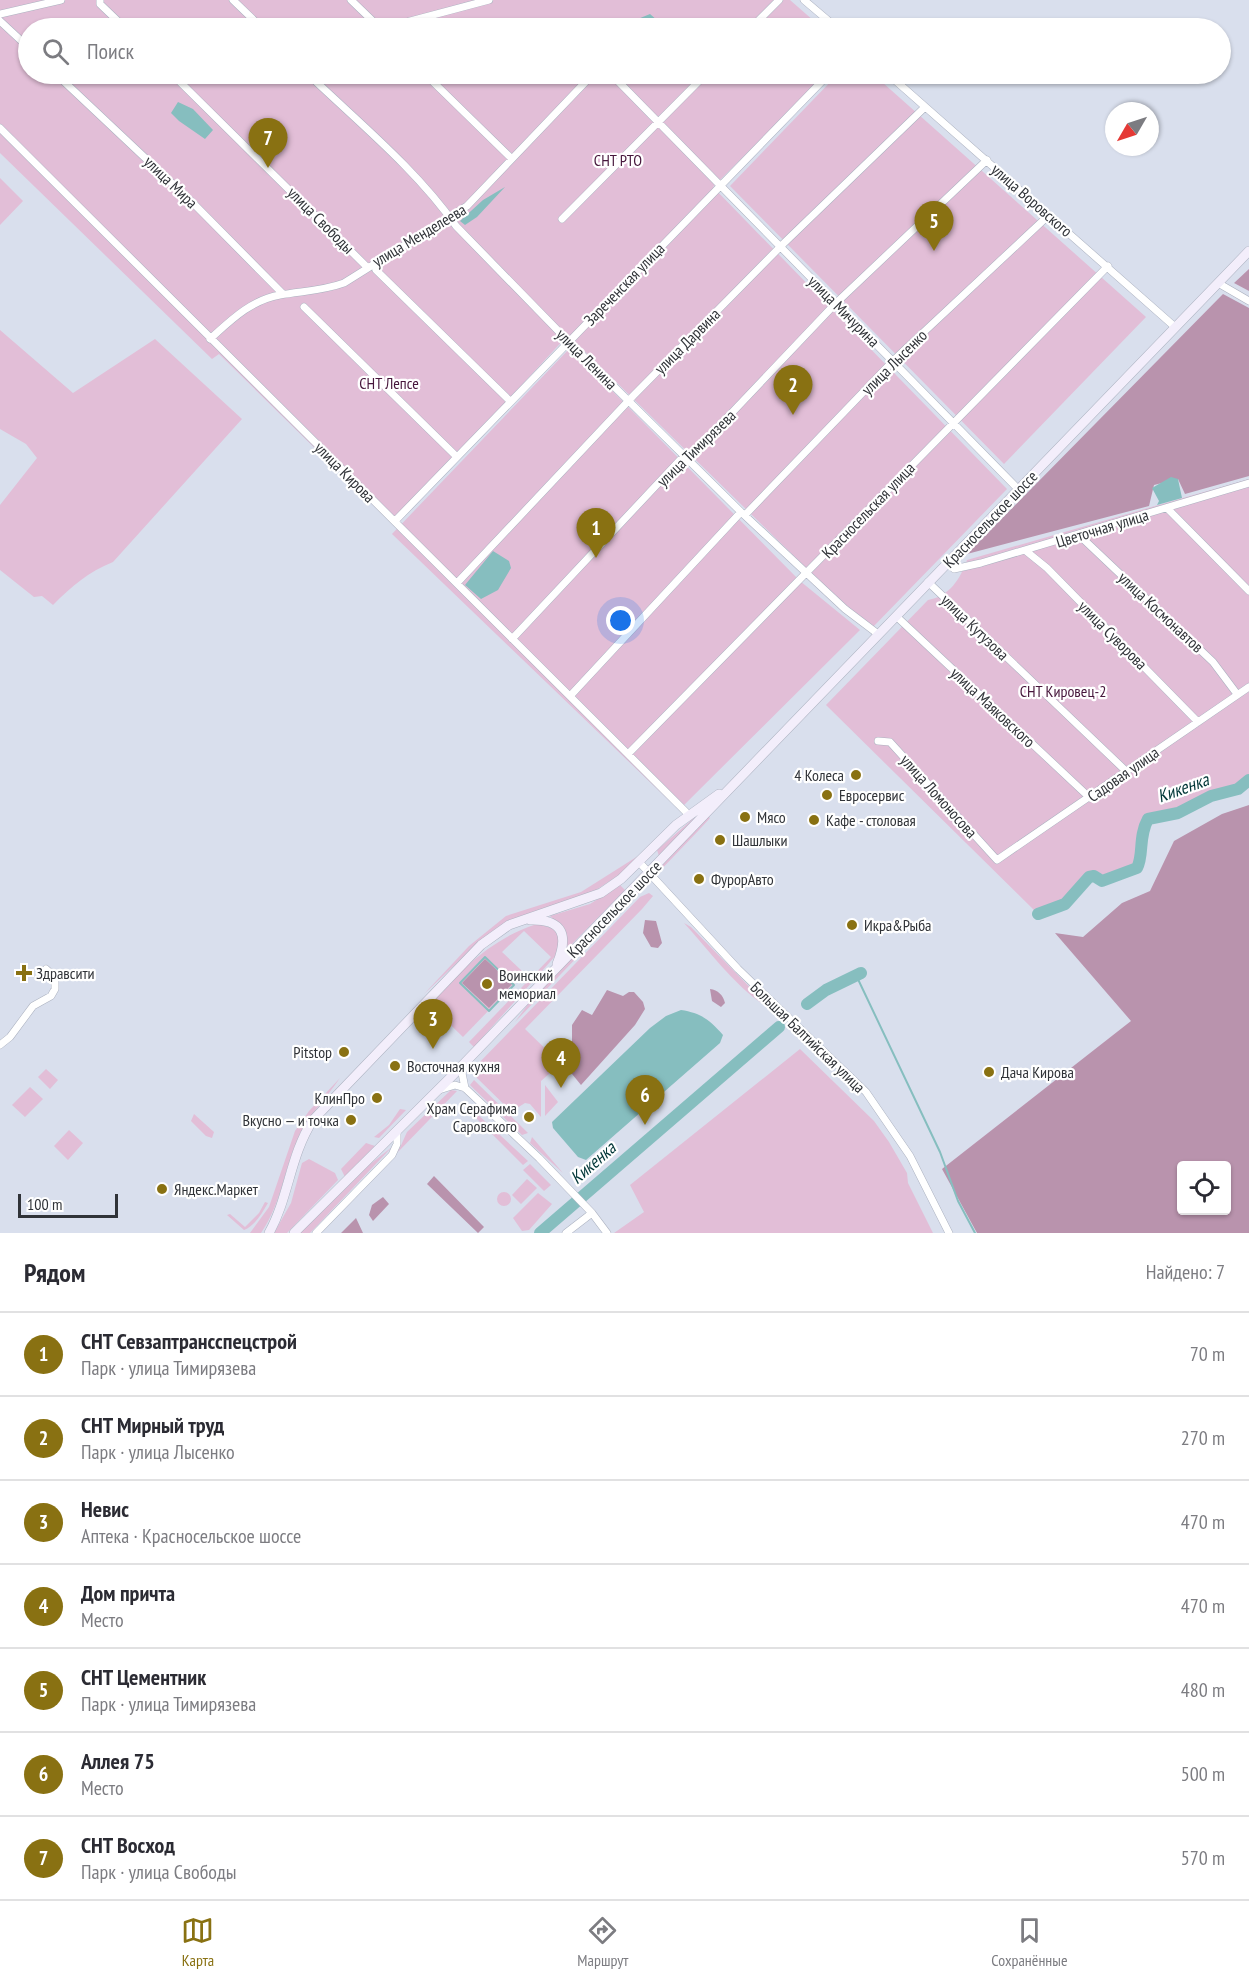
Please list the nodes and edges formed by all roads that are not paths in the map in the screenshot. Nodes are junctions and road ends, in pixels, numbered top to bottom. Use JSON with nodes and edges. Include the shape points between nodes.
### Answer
{"nodes":[{"id":1,"x":61,"y":0,"type":"edge"},
{"id":2,"x":100,"y":0,"type":"edge"},
{"id":3,"x":233,"y":0,"type":"edge"},
{"id":4,"x":351,"y":0,"type":"edge"},
{"id":5,"x":489,"y":0,"type":"edge"},
{"id":6,"x":779,"y":0,"type":"edge"},
{"id":7,"x":804,"y":0,"type":"edge"},
{"id":8,"x":0,"y":14,"type":"edge"},
{"id":9,"x":115,"y":18,"type":"edge"},
{"id":10,"x":252,"y":18,"type":"edge"},
{"id":11,"x":371,"y":18,"type":"edge"},
{"id":12,"x":420,"y":18,"type":"edge"},
{"id":13,"x":761,"y":18,"type":"edge"},
{"id":14,"x":825,"y":18,"type":"edge"},
{"id":15,"x":0,"y":21,"type":"edge"},
{"id":16,"x":18,"y":38,"type":"edge"},
{"id":17,"x":67,"y":84,"type":"edge"},
{"id":18,"x":182,"y":84,"type":"edge"},
{"id":19,"x":319,"y":84,"type":"edge"},
{"id":20,"x":435,"y":84,"type":"edge"},
{"id":21,"x":584,"y":84,"type":"edge"},
{"id":22,"x":621,"y":84,"type":"edge"},
{"id":23,"x":696,"y":84,"type":"edge"},
{"id":24,"x":819,"y":84,"type":"edge"},
{"id":25,"x":899,"y":84,"type":"edge"},
{"id":26,"x":925,"y":107,"type":"junction"},
{"id":27,"x":659,"y":122,"type":"junction"},
{"id":28,"x":0,"y":128,"type":"edge"},
{"id":29,"x":511,"y":158,"type":"junction"},
{"id":30,"x":987,"y":160,"type":"junction"},
{"id":31,"x":721,"y":184,"type":"junction"},
{"id":32,"x":1049,"y":214,"type":"junction"},
{"id":33,"x":450,"y":218,"type":"junction"},
{"id":34,"x":562,"y":219,"type":"dead end"},
{"id":35,"x":781,"y":246,"type":"junction"},
{"id":36,"x":1249,"y":251,"type":"edge"},
{"id":37,"x":1107,"y":266,"type":"junction"},
{"id":38,"x":367,"y":267,"type":"junction"},
{"id":39,"x":376,"y":270,"type":"dead end"},
{"id":40,"x":1218,"y":283,"type":"junction"},
{"id":41,"x":283,"y":294,"type":"junction"},
{"id":42,"x":1249,"y":301,"type":"edge"},
{"id":43,"x":836,"y":304,"type":"junction"},
{"id":44,"x":304,"y":307,"type":"dead end"},
{"id":45,"x":1175,"y":327,"type":"junction"},
{"id":46,"x":210,"y":339,"type":"junction"},
{"id":47,"x":568,"y":341,"type":"junction"},
{"id":48,"x":893,"y":360,"type":"junction"},
{"id":49,"x":628,"y":400,"type":"junction"},
{"id":50,"x":510,"y":401,"type":"junction"},
{"id":51,"x":953,"y":421,"type":"junction"},
{"id":52,"x":456,"y":456,"type":"junction"},
{"id":53,"x":687,"y":460,"type":"junction"},
{"id":54,"x":1249,"y":483,"type":"edge"},
{"id":55,"x":1019,"y":490,"type":"junction"},
{"id":56,"x":1167,"y":508,"type":"junction"},
{"id":57,"x":743,"y":514,"type":"junction"},
{"id":58,"x":394,"y":521,"type":"junction"},
{"id":59,"x":1079,"y":535,"type":"junction"},
{"id":60,"x":1026,"y":551,"type":"junction"},
{"id":61,"x":951,"y":565,"type":"junction"},
{"id":62,"x":808,"y":572,"type":"junction"},
{"id":63,"x":928,"y":582,"type":"junction"},
{"id":64,"x":457,"y":583,"type":"junction"},
{"id":65,"x":1249,"y":591,"type":"edge"},
{"id":66,"x":896,"y":616,"type":"junction"},
{"id":67,"x":878,"y":633,"type":"junction"},
{"id":68,"x":512,"y":639,"type":"junction"},
{"id":69,"x":1249,"y":687,"type":"edge"},
{"id":70,"x":1237,"y":694,"type":"junction"},
{"id":71,"x":571,"y":696,"type":"junction"},
{"id":72,"x":1198,"y":722,"type":"junction"},
{"id":73,"x":878,"y":741,"type":"dead end"},
{"id":74,"x":628,"y":754,"type":"junction"},
{"id":75,"x":1127,"y":772,"type":"junction"},
{"id":76,"x":729,"y":786,"type":"junction"},
{"id":77,"x":1090,"y":798,"type":"junction"},
{"id":78,"x":689,"y":815,"type":"junction"},
{"id":79,"x":997,"y":860,"type":"joint"},
{"id":80,"x":639,"y":862,"type":"junction"},
{"id":81,"x":649,"y":873,"type":"junction"},
{"id":82,"x":520,"y":921,"type":"junction"},
{"id":83,"x":46,"y":969,"type":"dead end"},
{"id":84,"x":555,"y":969,"type":"junction"},
{"id":85,"x":0,"y":1045,"type":"edge"},
{"id":86,"x":466,"y":1061,"type":"junction"},
{"id":87,"x":465,"y":1088,"type":"junction"},
{"id":88,"x":437,"y":1091,"type":"junction"},
{"id":89,"x":397,"y":1131,"type":"junction"},
{"id":90,"x":589,"y":1210,"type":"junction"},
{"id":91,"x":269,"y":1233,"type":"edge"},
{"id":92,"x":294,"y":1233,"type":"edge"},
{"id":93,"x":316,"y":1233,"type":"edge"},
{"id":94,"x":566,"y":1233,"type":"edge"},
{"id":95,"x":607,"y":1233,"type":"edge"},
{"id":96,"x":949,"y":1233,"type":"edge"}],
"edges":[{"from":1,"to":8,"type":"street"},
{"from":2,"to":9,"type":"street"},
{"from":3,"to":10,"type":"street"},
{"from":4,"to":11,"type":"street"},
{"from":5,"to":12,"type":"street"},
{"from":6,"to":13,"type":"street"},
{"from":7,"to":14,"type":"street"},
{"from":15,"to":16,"type":"street"},
{"from":17,"to":41,"type":"street","name":"улица Мира"},
{"from":18,"to":38,"type":"street","name":"улица Свободы"},
{"from":19,"to":33,"type":"street","name":"улица Ленина","via":[[389,151]]},
{"from":20,"to":29,"type":"street"},
{"from":21,"to":29,"type":"street","name":"улица Менделеева"},
{"from":22,"to":27,"type":"street","name":"улица Мичурина"},
{"from":23,"to":27,"type":"street"},
{"from":24,"to":31,"type":"street","name":"Зареченская улица"},
{"from":25,"to":26,"type":"street","name":"улица Воровского"},
{"from":26,"to":30,"type":"street","name":"улица Воровского"},
{"from":26,"to":35,"type":"street","name":"улица Дарвина"},
{"from":27,"to":31,"type":"street","name":"улица Мичурина"},
{"from":27,"to":34,"type":"street"},
{"from":28,"to":46,"type":"street","name":"улица Кирова"},
{"from":29,"to":33,"type":"street","name":"улица Менделеева","via":[[491,184]]},
{"from":30,"to":32,"type":"street","name":"улица Воровского"},
{"from":30,"to":43,"type":"street","name":"улица Тимирязева"},
{"from":31,"to":35,"type":"street","name":"улица Мичурина"},
{"from":31,"to":47,"type":"street","name":"Зареченская улица"},
{"from":32,"to":37,"type":"street","name":"улица Воровского"},
{"from":32,"to":48,"type":"street","name":"улица Лысенко"},
{"from":33,"to":38,"type":"street","name":"улица Менделеева"},
{"from":33,"to":47,"type":"street","name":"улица Ленина"},
{"from":35,"to":43,"type":"street","name":"улица Мичурина"},
{"from":35,"to":49,"type":"street","name":"улица Дарвина"},
{"from":36,"to":40,"type":"main road","name":"Красносельское шоссе"},
{"from":37,"to":45,"type":"street","name":"улица Воровского"},
{"from":37,"to":51,"type":"street","name":"Красносельская улица"},
{"from":38,"to":41,"type":"street","name":"улица Менделеева","via":[[325,290]]},
{"from":39,"to":50,"type":"street"},
{"from":40,"to":42,"type":"street"},
{"from":40,"to":45,"type":"main road","name":"Красносельское шоссе"},
{"from":41,"to":46,"type":"street","name":"улица Менделеева","via":[[252,304]]},
{"from":43,"to":48,"type":"street","name":"улица Мичурина"},
{"from":43,"to":53,"type":"street","name":"улица Тимирязева"},
{"from":44,"to":52,"type":"street"},
{"from":45,"to":55,"type":"main road","name":"Красносельское шоссе"},
{"from":46,"to":58,"type":"street","name":"улица Кирова"},
{"from":47,"to":49,"type":"street","name":"улица Ленина"},
{"from":47,"to":50,"type":"street","name":"Зареченская улица"},
{"from":48,"to":51,"type":"street","name":"улица Мичурина"},
{"from":48,"to":57,"type":"street","name":"улица Лысенко"},
{"from":49,"to":53,"type":"street","name":"улица Ленина"},
{"from":49,"to":64,"type":"street","name":"улица Дарвина"},
{"from":50,"to":52,"type":"street","name":"Зареченская улица"},
{"from":51,"to":55,"type":"street","name":"улица Мичурина"},
{"from":51,"to":62,"type":"street","name":"Красносельская улица"},
{"from":52,"to":58,"type":"street","name":"Зареченская улица"},
{"from":53,"to":57,"type":"street","name":"улица Ленина"},
{"from":53,"to":68,"type":"street","name":"улица Тимирязева","via":[[680,460]]},
{"from":54,"to":56,"type":"street","name":"Цветочная улица"},
{"from":55,"to":61,"type":"main road","name":"Красносельское шоссе"},
{"from":56,"to":59,"type":"street","name":"Цветочная улица"},
{"from":56,"to":65,"type":"street"},
{"from":57,"to":62,"type":"street","name":"улица Ленина"},
{"from":57,"to":71,"type":"street","name":"улица Лысенко"},
{"from":58,"to":64,"type":"street","name":"улица Кирова"},
{"from":59,"to":60,"type":"street","name":"Цветочная улица"},
{"from":59,"to":70,"type":"street","name":"улица Космонавтов","via":[[1192,640]]},
{"from":60,"to":61,"type":"street","name":"Цветочная улица"},
{"from":60,"to":72,"type":"street","name":"улица Суворова"},
{"from":61,"to":63,"type":"main road","name":"Красносельское шоссе"},
{"from":62,"to":67,"type":"street","name":"улица Ленина","via":[[844,609]]},
{"from":62,"to":74,"type":"street","name":"Красносельская улица"},
{"from":63,"to":66,"type":"main road","name":"Красносельское шоссе"},
{"from":63,"to":75,"type":"street","name":"улица Кутузова"},
{"from":64,"to":68,"type":"street","name":"улица Кирова"},
{"from":66,"to":67,"type":"main road","name":"Красносельское шоссе"},
{"from":66,"to":77,"type":"street","name":"улица Маяковского"},
{"from":67,"to":76,"type":"main road","name":"Красносельское шоссе"},
{"from":68,"to":71,"type":"street","name":"улица Кирова"},
{"from":69,"to":70,"type":"street","name":"Садовая улица"},
{"from":70,"to":72,"type":"street","name":"Садовая улица"},
{"from":71,"to":74,"type":"street","name":"улица Кирова"},
{"from":72,"to":75,"type":"street","name":"Садовая улица"},
{"from":73,"to":79,"type":"street","name":"улица Ломоносова","via":[[890,742]]},
{"from":74,"to":78,"type":"street","name":"улица Кирова"},
{"from":75,"to":77,"type":"street","name":"Садовая улица"},
{"from":76,"to":78,"type":"main road","name":"Красносельское шоссе"},
{"from":76,"to":81,"type":"main road","name":"Красносельское шоссе"},
{"from":77,"to":79,"type":"street","name":"Садовая улица"},
{"from":78,"to":80,"type":"main road","name":"Красносельское шоссе"},
{"from":80,"to":81,"type":"street","name":"Большая Балтийская улица"},
{"from":80,"to":82,"type":"main road","name":"Красносельское шоссе","via":[[592,897]]},
{"from":81,"to":84,"type":"main road","name":"Красносельское шоссе"},
{"from":81,"to":96,"type":"street","name":"Большая Балтийская улица","via":[[738,969],[866,1092],[910,1156]]},
{"from":82,"to":84,"type":"main road","via":[[542,920],[558,927],[564,942]]},
{"from":82,"to":91,"type":"main road","name":"Красносельское шоссе","via":[[481,945],[318,1112],[300,1143],[283,1203]]},
{"from":83,"to":85,"type":"street","via":[[55,977],[51,996],[33,1006]]},
{"from":84,"to":86,"type":"main road","name":"Красносельское шоссе"},
{"from":86,"to":87,"type":"street","via":[[462,1073]]},
{"from":86,"to":88,"type":"main road","name":"Красносельское шоссе"},
{"from":87,"to":88,"type":"street","via":[[453,1086]]},
{"from":87,"to":90,"type":"street"},
{"from":88,"to":89,"type":"main road","name":"Красносельское шоссе"},
{"from":89,"to":92,"type":"main road","name":"Красносельское шоссе"},
{"from":89,"to":93,"type":"street","via":[[392,1155]]},
{"from":90,"to":94,"type":"street"},
{"from":90,"to":95,"type":"street"}]}
